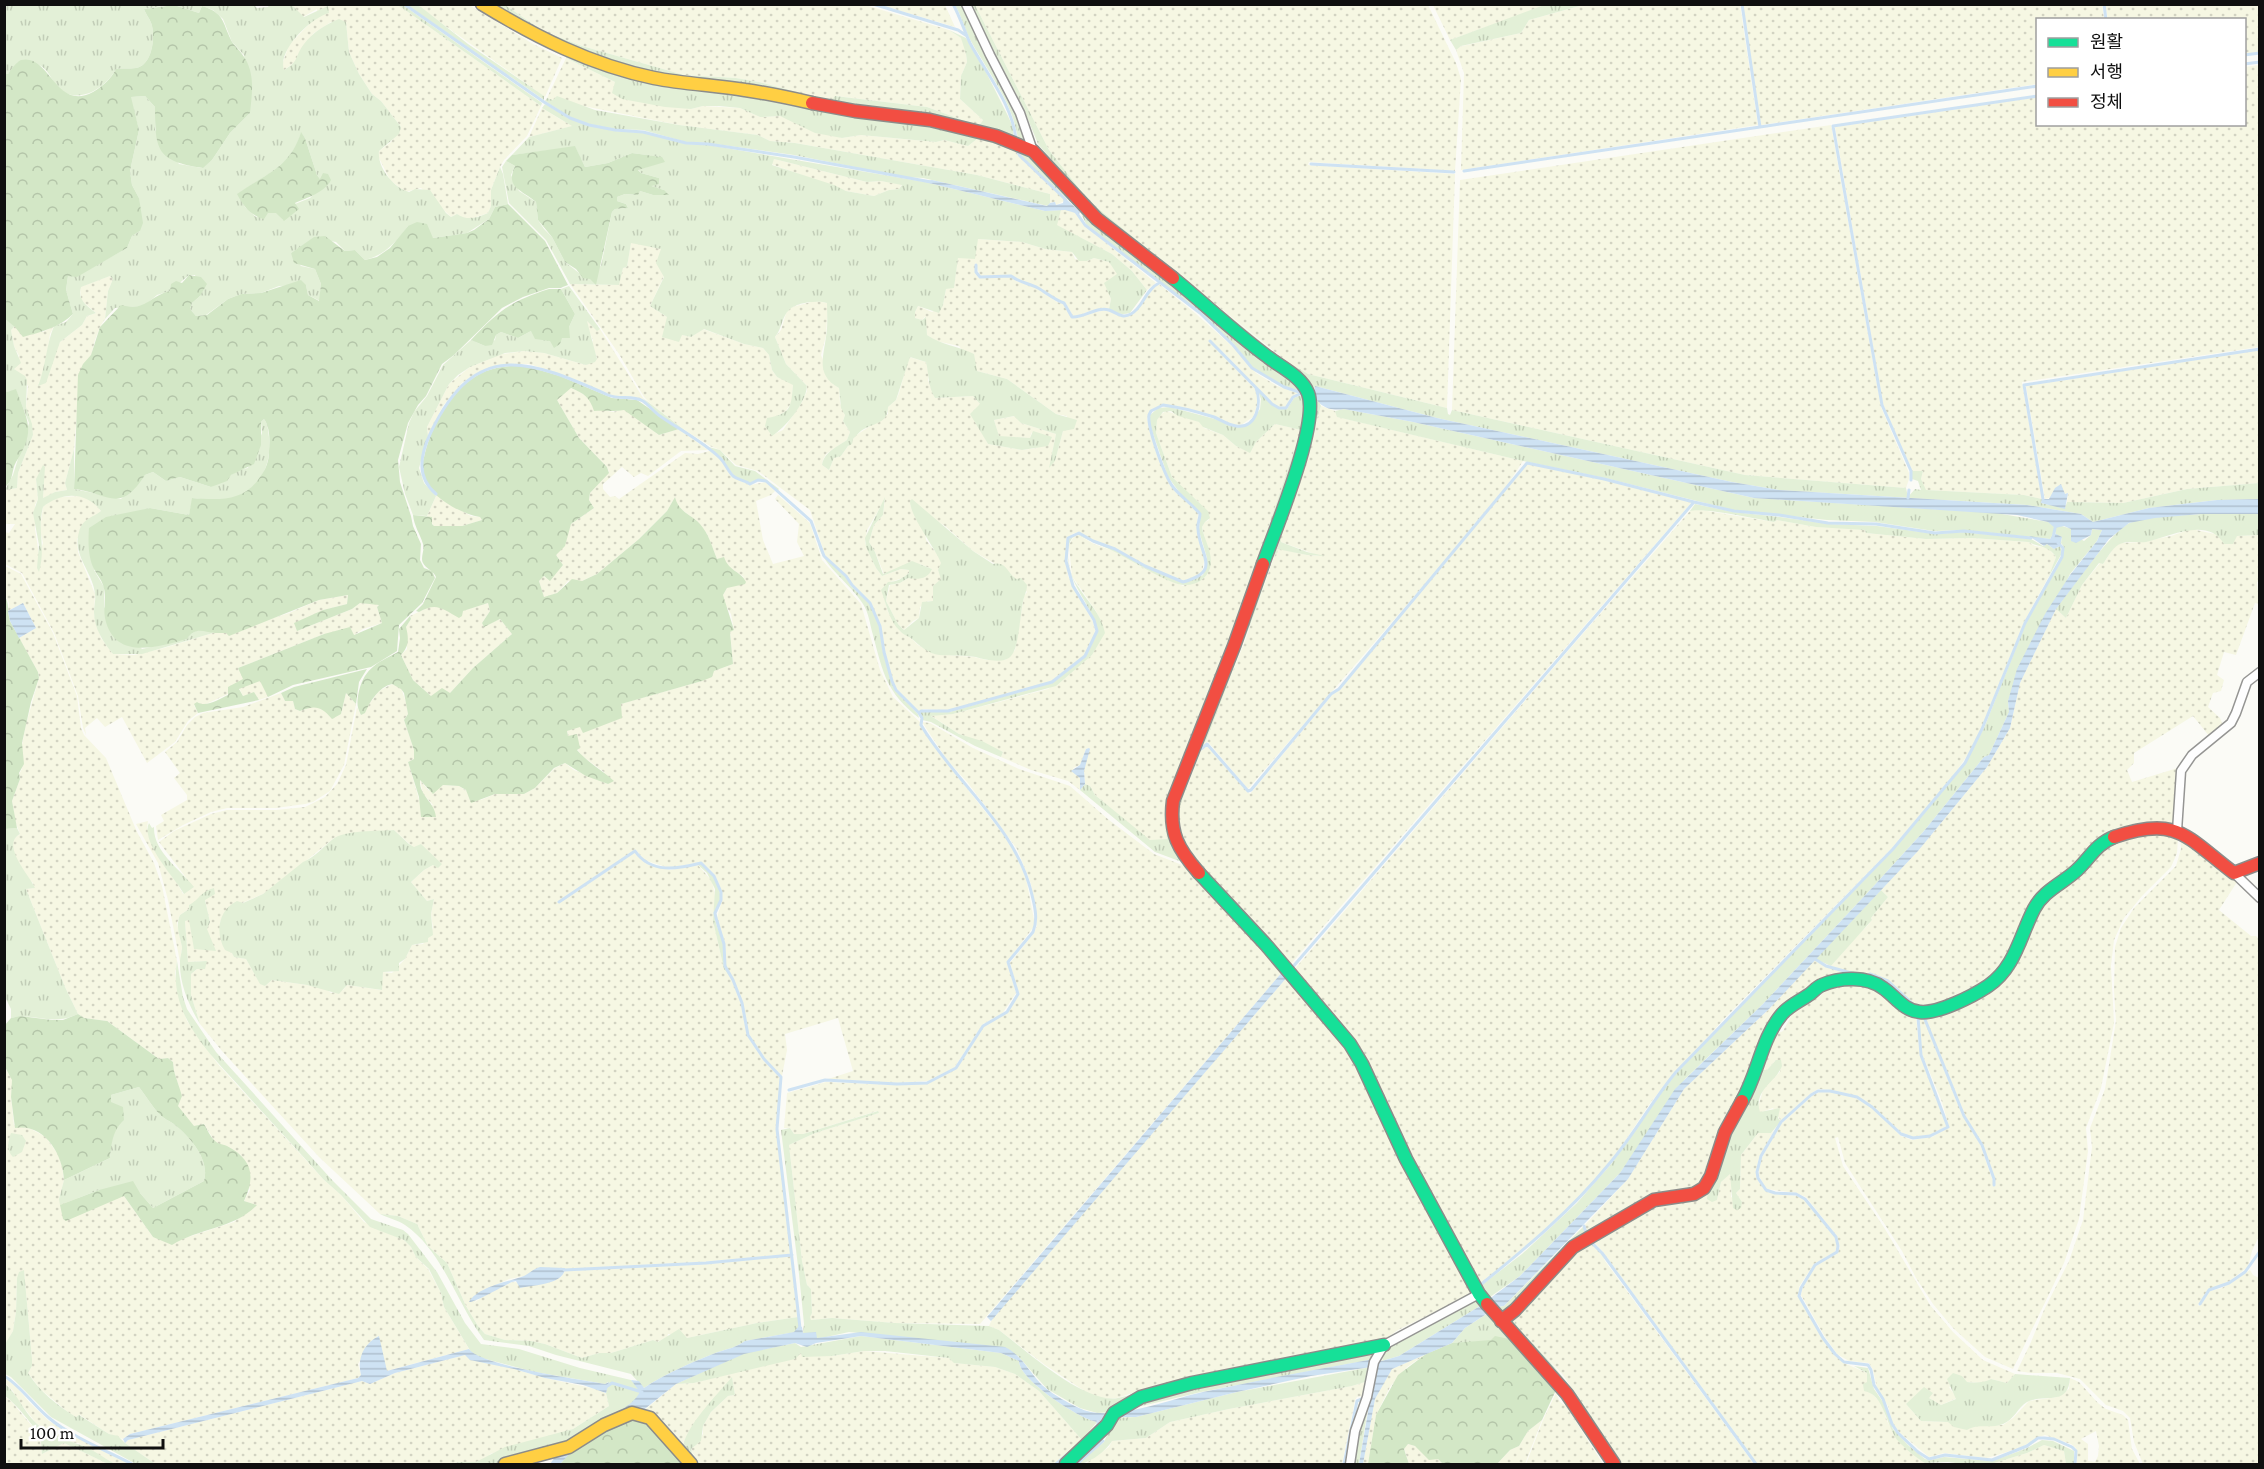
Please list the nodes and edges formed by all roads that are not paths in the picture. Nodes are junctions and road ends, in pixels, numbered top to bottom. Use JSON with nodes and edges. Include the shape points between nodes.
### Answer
{"nodes":[{"id":1,"x":483,"y":4,"type":"edge"},
{"id":2,"x":966,"y":4,"type":"edge"},
{"id":3,"x":1033,"y":150,"type":"junction"},
{"id":4,"x":2259,"y":672,"type":"edge"},
{"id":5,"x":2177,"y":831,"type":"junction"},
{"id":6,"x":2259,"y":863,"type":"edge"},
{"id":7,"x":2234,"y":873,"type":"junction"},
{"id":8,"x":2259,"y":898,"type":"edge"},
{"id":9,"x":1480,"y":1295,"type":"junction"},
{"id":10,"x":1501,"y":1321,"type":"junction"},
{"id":11,"x":1384,"y":1345,"type":"junction"},
{"id":12,"x":505,"y":1464,"type":"edge"},
{"id":13,"x":691,"y":1464,"type":"edge"},
{"id":14,"x":1066,"y":1464,"type":"edge"},
{"id":15,"x":1350,"y":1464,"type":"edge"},
{"id":16,"x":1614,"y":1464,"type":"edge"}],
"edges":[{"from":1,"to":3,"type":"street","via":[[562,49],[645,76],[930,120],[996,135]]},
{"from":2,"to":3,"type":"street","via":[[1020,113]]},
{"from":3,"to":9,"type":"street","via":[[1097,219],[1298,378],[1308,393],[1305,446],[1234,646],[1173,801],[1172,831],[1196,868],[1350,1044],[1406,1159]]},
{"from":4,"to":5,"type":"street","via":[[2247,682],[2231,723],[2192,755],[2181,771]]},
{"from":5,"to":7,"type":"street"},
{"from":5,"to":10,"type":"street","via":[[2153,828],[2102,842],[2071,876],[2043,894],[2013,958],[1998,978],[1989,987],[1942,1008],[1915,1013],[1872,981],[1855,979],[1828,982],[1798,1000],[1773,1025],[1758,1069],[1724,1133],[1703,1189],[1654,1200],[1573,1246]]},
{"from":6,"to":7,"type":"street"},
{"from":7,"to":8,"type":"street"},
{"from":9,"to":10,"type":"street"},
{"from":9,"to":11,"type":"street"},
{"from":10,"to":16,"type":"street","via":[[1567,1394]]},
{"from":11,"to":14,"type":"street","via":[[1141,1396],[1114,1413],[1107,1425]]},
{"from":11,"to":15,"type":"street","via":[[1374,1362]]},
{"from":12,"to":13,"type":"street","via":[[569,1447],[632,1413],[650,1418]]}]}
